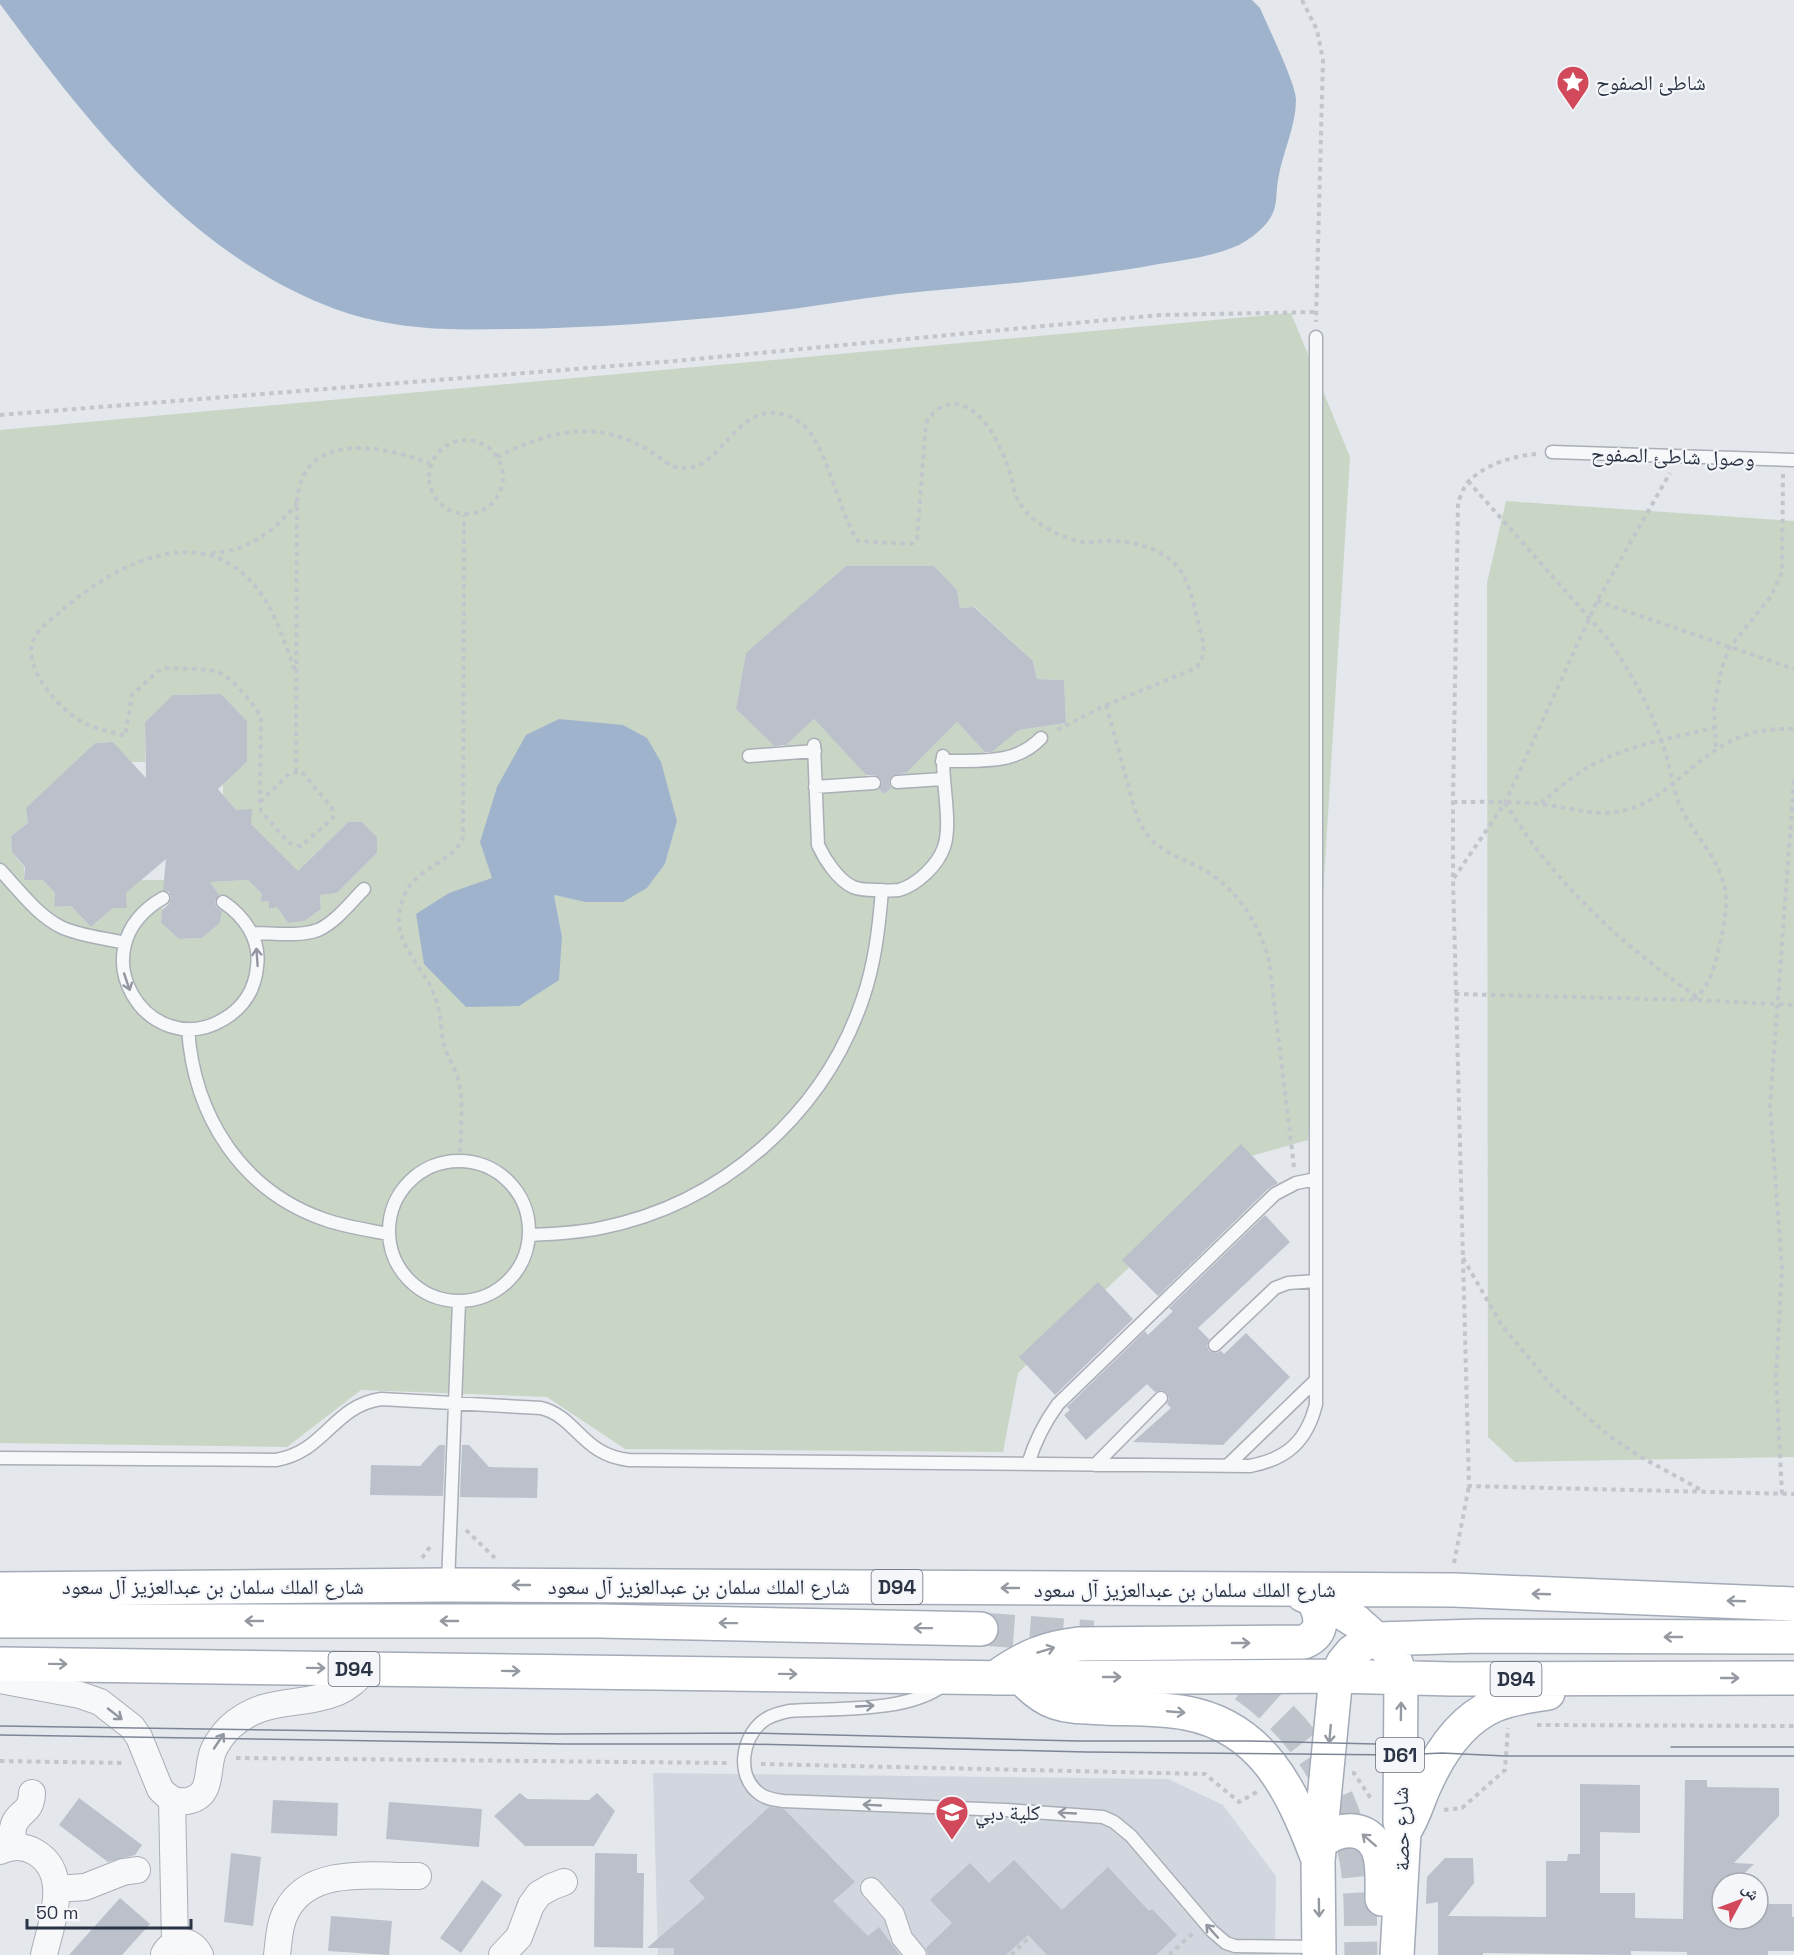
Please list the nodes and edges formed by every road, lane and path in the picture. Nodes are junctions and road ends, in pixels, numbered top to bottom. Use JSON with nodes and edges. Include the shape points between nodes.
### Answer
{"nodes":[{"id":1,"x":1302,"y":0,"type":"edge"},
{"id":2,"x":1316,"y":312,"type":"junction"},
{"id":3,"x":1316,"y":337,"type":"joint"},
{"id":4,"x":0,"y":415,"type":"edge"},
{"id":5,"x":1552,"y":452,"type":"joint"},
{"id":6,"x":1680,"y":456,"type":"junction"},
{"id":7,"x":496,"y":457,"type":"junction"},
{"id":8,"x":1789,"y":460,"type":"edge"},
{"id":9,"x":431,"y":464,"type":"junction"},
{"id":10,"x":1468,"y":482,"type":"junction"},
{"id":11,"x":297,"y":503,"type":"junction"},
{"id":12,"x":464,"y":515,"type":"junction"},
{"id":13,"x":207,"y":553,"type":"junction"},
{"id":14,"x":1597,"y":601,"type":"junction"},
{"id":15,"x":1589,"y":618,"type":"junction"},
{"id":16,"x":1730,"y":647,"type":"junction"},
{"id":17,"x":1794,"y":669,"type":"edge"},
{"id":18,"x":296,"y":673,"type":"junction"},
{"id":19,"x":1107,"y":705,"type":"junction"},
{"id":20,"x":1714,"y":728,"type":"junction"},
{"id":21,"x":1794,"y":729,"type":"edge"},
{"id":22,"x":1041,"y":738,"type":"joint"},
{"id":23,"x":1662,"y":741,"type":"junction"},
{"id":24,"x":1716,"y":747,"type":"junction"},
{"id":25,"x":749,"y":756,"type":"dead end"},
{"id":26,"x":296,"y":772,"type":"junction"},
{"id":27,"x":943,"y":779,"type":"junction"},
{"id":28,"x":897,"y":782,"type":"dead end"},
{"id":29,"x":1794,"y":782,"type":"edge"},
{"id":30,"x":874,"y":783,"type":"dead end"},
{"id":31,"x":1673,"y":784,"type":"junction"},
{"id":32,"x":815,"y":787,"type":"junction"},
{"id":33,"x":260,"y":802,"type":"junction"},
{"id":34,"x":1453,"y":802,"type":"junction"},
{"id":35,"x":1505,"y":802,"type":"junction"},
{"id":36,"x":1540,"y":804,"type":"junction"},
{"id":37,"x":0,"y":870,"type":"edge"},
{"id":38,"x":1453,"y":879,"type":"junction"},
{"id":39,"x":364,"y":889,"type":"dead end"},
{"id":40,"x":882,"y":890,"type":"junction"},
{"id":41,"x":163,"y":898,"type":"dead end"},
{"id":42,"x":223,"y":902,"type":"dead end"},
{"id":43,"x":252,"y":933,"type":"junction"},
{"id":44,"x":125,"y":943,"type":"junction"},
{"id":45,"x":1455,"y":994,"type":"junction"},
{"id":46,"x":1695,"y":999,"type":"junction"},
{"id":47,"x":1776,"y":1005,"type":"junction"},
{"id":48,"x":1794,"y":1005,"type":"edge"},
{"id":49,"x":188,"y":1029,"type":"junction"},
{"id":50,"x":460,"y":1161,"type":"junction"},
{"id":51,"x":1316,"y":1179,"type":"junction"},
{"id":52,"x":1296,"y":1183,"type":"junction"},
{"id":53,"x":388,"y":1234,"type":"junction"},
{"id":54,"x":529,"y":1235,"type":"junction"},
{"id":55,"x":1462,"y":1257,"type":"junction"},
{"id":56,"x":1316,"y":1281,"type":"junction"},
{"id":57,"x":459,"y":1301,"type":"junction"},
{"id":58,"x":1215,"y":1345,"type":"dead end"},
{"id":59,"x":1316,"y":1380,"type":"junction"},
{"id":60,"x":1161,"y":1398,"type":"dead end"},
{"id":61,"x":455,"y":1403,"type":"junction"},
{"id":62,"x":0,"y":1458,"type":"edge"},
{"id":63,"x":1028,"y":1464,"type":"junction"},
{"id":64,"x":1095,"y":1465,"type":"junction"},
{"id":65,"x":1227,"y":1466,"type":"junction"},
{"id":66,"x":1469,"y":1486,"type":"junction"},
{"id":67,"x":1706,"y":1492,"type":"junction"},
{"id":68,"x":1782,"y":1494,"type":"junction"},
{"id":69,"x":1794,"y":1494,"type":"edge"},
{"id":70,"x":1453,"y":1569,"type":"dead end"},
{"id":71,"x":448,"y":1585,"type":"junction"},
{"id":72,"x":0,"y":1589,"type":"edge"},
{"id":73,"x":1297,"y":1593,"type":"junction"},
{"id":74,"x":1794,"y":1604,"type":"edge"},
{"id":75,"x":0,"y":1621,"type":"edge"},
{"id":76,"x":981,"y":1629,"type":"tunnel mouth"},
{"id":77,"x":1453,"y":1636,"type":"junction"},
{"id":78,"x":1794,"y":1637,"type":"edge"},
{"id":79,"x":1377,"y":1639,"type":"junction"},
{"id":80,"x":0,"y":1664,"type":"edge"},
{"id":81,"x":367,"y":1669,"type":"junction"},
{"id":82,"x":1336,"y":1676,"type":"junction"},
{"id":83,"x":954,"y":1677,"type":"junction"},
{"id":84,"x":1401,"y":1677,"type":"junction"},
{"id":85,"x":1009,"y":1678,"type":"junction"},
{"id":86,"x":1452,"y":1678,"type":"junction"},
{"id":87,"x":1630,"y":1678,"type":"junction"},
{"id":88,"x":1794,"y":1678,"type":"edge"},
{"id":89,"x":0,"y":1680,"type":"edge"},
{"id":90,"x":1530,"y":1725,"type":"dead end"},
{"id":91,"x":1519,"y":1726,"type":"dead end"},
{"id":92,"x":1794,"y":1726,"type":"edge"},
{"id":93,"x":1463,"y":1728,"type":"junction"},
{"id":94,"x":0,"y":1761,"type":"edge"},
{"id":95,"x":151,"y":1763,"type":"junction"},
{"id":96,"x":32,"y":1793,"type":"dead end"},
{"id":97,"x":182,"y":1800,"type":"junction"},
{"id":98,"x":1404,"y":1832,"type":"junction"},
{"id":99,"x":6,"y":1849,"type":"edge"},
{"id":100,"x":1319,"y":1852,"type":"junction"},
{"id":101,"x":137,"y":1870,"type":"dead end"},
{"id":102,"x":418,"y":1876,"type":"dead end"},
{"id":103,"x":564,"y":1882,"type":"dead end"},
{"id":104,"x":871,"y":1888,"type":"dead end"},
{"id":105,"x":56,"y":1889,"type":"junction"},
{"id":106,"x":1204,"y":1922,"type":"junction"},
{"id":107,"x":1030,"y":1937,"type":"dead end"},
{"id":108,"x":182,"y":1949,"type":"edge"},
{"id":109,"x":1286,"y":1951,"type":"edge"},
{"id":110,"x":1319,"y":1951,"type":"edge"},
{"id":111,"x":515,"y":1952,"type":"edge"},
{"id":112,"x":44,"y":1955,"type":"edge"},
{"id":113,"x":277,"y":1955,"type":"edge"},
{"id":114,"x":916,"y":1955,"type":"edge"},
{"id":115,"x":1011,"y":1955,"type":"edge"},
{"id":116,"x":1169,"y":1955,"type":"edge"},
{"id":117,"x":1396,"y":1955,"type":"edge"}],
"edges":[{"from":1,"to":2,"type":"path","via":[[1317,30],[1323,60]]},
{"from":2,"to":3,"type":"path"},
{"from":2,"to":4,"type":"path","via":[[1160,315],[663,362]]},
{"from":3,"to":51,"type":"lane"},
{"from":5,"to":6,"type":"lane","name":"وصول شاطئ الصفوح"},
{"from":5,"to":10,"type":"path","via":[[1520,455],[1489,466]]},
{"from":6,"to":8,"type":"lane","name":"وصول شاطئ الصفوح"},
{"from":6,"to":14,"type":"path"},
{"from":7,"to":9,"type":"path","via":[[478,442],[455,441],[436,454]]},
{"from":7,"to":12,"type":"path","via":[[503,479],[501,490],[487,508]]},
{"from":7,"to":19,"type":"path","via":[[541,437],[576,431],[623,438],[671,466],[695,467],[743,423],[754,417],[778,414],[800,422],[816,440],[858,541],[910,544],[917,538],[926,423],[942,406],[962,405],[991,431],[1006,460],[1016,496],[1035,520],[1083,542],[1112,541],[1154,550],[1173,562],[1185,578],[1204,642],[1201,662],[1190,672]]},
{"from":8,"to":16,"type":"path","via":[[1782,572],[1771,596]]},
{"from":9,"to":11,"type":"path","via":[[385,450],[354,448],[326,453],[308,469]]},
{"from":9,"to":12,"type":"path","via":[[428,476],[435,498],[443,507]]},
{"from":10,"to":15,"type":"path"},
{"from":10,"to":34,"type":"path","via":[[1458,502]]},
{"from":11,"to":13,"type":"path","via":[[271,531],[254,542],[225,552]]},
{"from":11,"to":18,"type":"path"},
{"from":12,"to":50,"type":"path","via":[[463,837],[457,848],[423,872],[407,889],[399,912],[406,950],[438,1005],[446,1052],[459,1083]]},
{"from":13,"to":18,"type":"path","via":[[245,575],[264,597]]},
{"from":13,"to":33,"type":"path","via":[[166,554],[100,582],[39,631],[33,640],[31,660],[38,676],[69,712],[85,723],[125,736],[132,695],[158,671],[165,668],[217,672],[255,706],[261,717]]},
{"from":14,"to":15,"type":"path"},
{"from":14,"to":16,"type":"path"},
{"from":15,"to":23,"type":"path","via":[[1623,661]]},
{"from":15,"to":35,"type":"path"},
{"from":16,"to":17,"type":"path"},
{"from":16,"to":20,"type":"path","via":[[1716,690]]},
{"from":18,"to":26,"type":"path"},
{"from":19,"to":22,"type":"path"},
{"from":19,"to":52,"type":"path","via":[[1134,807],[1145,831],[1164,850],[1195,865],[1229,889],[1244,905],[1263,941],[1269,960]]},
{"from":20,"to":23,"type":"path"},
{"from":20,"to":24,"type":"path"},
{"from":21,"to":24,"type":"path","via":[[1756,732]]},
{"from":22,"to":27,"type":"lane","via":[[1007,759],[943,758]]},
{"from":23,"to":31,"type":"path"},
{"from":23,"to":36,"type":"path","via":[[1587,768]]},
{"from":24,"to":31,"type":"path"},
{"from":25,"to":32,"type":"lane","via":[[815,748]]},
{"from":26,"to":33,"type":"path","via":[[290,773]]},
{"from":26,"to":33,"type":"path","via":[[302,772],[332,808],[333,818],[301,846],[288,843],[261,811]]},
{"from":27,"to":28,"type":"lane"},
{"from":27,"to":40,"type":"lane","via":[[946,832],[940,857],[910,885]]},
{"from":29,"to":47,"type":"path"},
{"from":30,"to":32,"type":"lane"},
{"from":31,"to":36,"type":"path","via":[[1646,803],[1615,813],[1593,814]]},
{"from":31,"to":46,"type":"path","via":[[1683,811],[1719,869],[1727,897],[1714,970]]},
{"from":32,"to":40,"type":"lane","via":[[817,840],[824,857],[853,887]]},
{"from":34,"to":35,"type":"path"},
{"from":34,"to":38,"type":"path"},
{"from":35,"to":36,"type":"path"},
{"from":35,"to":38,"type":"path"},
{"from":35,"to":46,"type":"path","via":[[1540,854],[1596,916]]},
{"from":37,"to":44,"type":"lane","via":[[54,923]]},
{"from":38,"to":45,"type":"path"},
{"from":39,"to":43,"type":"lane","via":[[320,929]]},
{"from":40,"to":54,"type":"lane","via":[[873,963],[850,1032],[818,1087],[789,1123],[735,1171],[671,1206],[602,1228]]},
{"from":41,"to":44,"type":"lane","via":[[139,916]]},
{"from":42,"to":43,"type":"lane","via":[[234,909]]},
{"from":49,"to":43,"type":"lane","one_way":true,"via":[[218,1023],[246,999],[258,963]]},
{"from":44,"to":49,"type":"lane","one_way":true,"via":[[124,973],[136,1001],[159,1021]]},
{"from":45,"to":46,"type":"path"},
{"from":45,"to":55,"type":"path"},
{"from":46,"to":47,"type":"path"},
{"from":47,"to":48,"type":"path"},
{"from":47,"to":68,"type":"path","via":[[1770,1106],[1782,1268],[1776,1377]]},
{"from":49,"to":53,"type":"lane","via":[[194,1077],[202,1100],[224,1143],[240,1162],[278,1196],[301,1209],[325,1220]]},
{"from":50,"to":53,"type":"lane","via":[[432,1166],[408,1182],[393,1206]]},
{"from":50,"to":54,"type":"lane","via":[[488,1167],[510,1183],[525,1207]]},
{"from":51,"to":52,"type":"lane"},
{"from":51,"to":56,"type":"lane"},
{"from":52,"to":63,"type":"lane","via":[[1266,1202],[1058,1404],[1035,1442]]},
{"from":53,"to":57,"type":"lane","via":[[396,1263],[416,1287]]},
{"from":54,"to":57,"type":"lane","via":[[521,1264],[512,1277],[488,1295]]},
{"from":55,"to":66,"type":"path"},
{"from":55,"to":67,"type":"path","via":[[1501,1324],[1551,1385],[1616,1440]]},
{"from":56,"to":58,"type":"lane","via":[[1275,1288]]},
{"from":56,"to":59,"type":"lane"},
{"from":57,"to":61,"type":"lane"},
{"from":59,"to":65,"type":"lane"},
{"from":59,"to":65,"type":"lane","via":[[1313,1418],[1299,1442],[1264,1464]]},
{"from":60,"to":64,"type":"lane"},
{"from":61,"to":62,"type":"lane","via":[[370,1401],[350,1410],[307,1449],[276,1460]]},
{"from":61,"to":63,"type":"lane","via":[[548,1410],[598,1451],[618,1459]]},
{"from":61,"to":71,"type":"lane"},
{"from":63,"to":64,"type":"lane"},
{"from":64,"to":65,"type":"lane"},
{"from":66,"to":67,"type":"path"},
{"from":66,"to":70,"type":"path"},
{"from":67,"to":68,"type":"path"},
{"from":68,"to":69,"type":"path"},
{"from":71,"to":72,"type":"main road","name":"شارع الملك سلمان بن عبدالعزيز آل سعود","number":"D94"},
{"from":73,"to":71,"type":"main road","name":"شارع الملك سلمان بن عبدالعزيز آل سعود","number":"D94","one_way":true},
{"from":74,"to":73,"type":"main road","name":"شارع الملك سلمان بن عبدالعزيز آل سعود","number":"D94","one_way":true,"via":[[1454,1590]]},
{"from":73,"to":79,"type":"main road","name":"شارع حصة","number":"D61","via":[[1335,1608]]},
{"from":85,"to":73,"type":"main road","one_way":true,"via":[[1013,1665],[1034,1654],[1080,1644],[1305,1642],[1320,1626],[1320,1611]]},
{"from":76,"to":75,"type":"main road","one_way":true,"via":[[600,1621]]},
{"from":78,"to":77,"type":"main road","one_way":true},
{"from":77,"to":79,"type":"main road"},
{"from":77,"to":86,"type":"main road","via":[[1426,1642],[1419,1654],[1427,1671]]},
{"from":79,"to":82,"type":"main road","via":[[1352,1652]]},
{"from":79,"to":84,"type":"main road","name":"شارع حصة","number":"D61","via":[[1388,1650]]},
{"from":80,"to":81,"type":"main road","number":"D94","one_way":true},
{"from":81,"to":83,"type":"main road","number":"D94","one_way":true},
{"from":97,"to":81,"type":"street","one_way":true,"via":[[203,1793],[213,1750],[243,1717],[260,1708],[338,1692]]},
{"from":82,"to":84,"type":"main road","number":"D94"},
{"from":85,"to":82,"type":"main road","number":"D94","one_way":true},
{"from":82,"to":100,"type":"main road","one_way":true},
{"from":83,"to":85,"type":"main road","number":"D94"},
{"from":106,"to":83,"type":"lane","one_way":true,"via":[[1131,1836],[1103,1817],[783,1801],[770,1799],[751,1785],[743,1763],[747,1744],[762,1722],[775,1714],[907,1702],[932,1694]]},
{"from":84,"to":86,"type":"main road","number":"D94"},
{"from":98,"to":84,"type":"main road","name":"شارع حصة","number":"D61","one_way":true,"via":[[1400,1822]]},
{"from":85,"to":100,"type":"main road","one_way":true,"via":[[1053,1703],[1185,1713],[1230,1728],[1262,1753],[1282,1779]]},
{"from":86,"to":87,"type":"main road","number":"D94"},
{"from":87,"to":88,"type":"main road","number":"D94","one_way":true},
{"from":87,"to":93,"type":"main road","via":[[1512,1700],[1477,1715]]},
{"from":89,"to":95,"type":"street","one_way":true,"via":[[100,1702],[140,1737]]},
{"from":90,"to":92,"type":"path"},
{"from":91,"to":93,"type":"path"},
{"from":93,"to":98,"type":"main road","via":[[1442,1753]]},
{"from":94,"to":95,"type":"path"},
{"from":95,"to":97,"type":"street","via":[[160,1789]]},
{"from":96,"to":99,"type":"street","via":[[32,1803],[15,1821]]},
{"from":97,"to":108,"type":"street"},
{"from":98,"to":117,"type":"main road","name":"شارع حصة","number":"D61"},
{"from":99,"to":105,"type":"street","via":[[30,1848],[45,1857],[54,1872]]},
{"from":100,"to":110,"type":"main road","one_way":true},
{"from":117,"to":100,"type":"main road","one_way":true,"via":[[1384,1928],[1376,1846],[1360,1833],[1338,1831],[1328,1836]]},
{"from":101,"to":105,"type":"street","via":[[86,1887]]},
{"from":102,"to":113,"type":"street","via":[[339,1877],[309,1886],[287,1909]]},
{"from":103,"to":111,"type":"street","via":[[539,1894],[531,1905]]},
{"from":104,"to":114,"type":"street","via":[[894,1914],[902,1938]]},
{"from":105,"to":112,"type":"street"},
{"from":109,"to":106,"type":"lane","one_way":true,"via":[[1226,1943]]},
{"from":106,"to":116,"type":"path"},
{"from":107,"to":115,"type":"path"},
{"from":109,"to":110,"type":"lane"}]}
